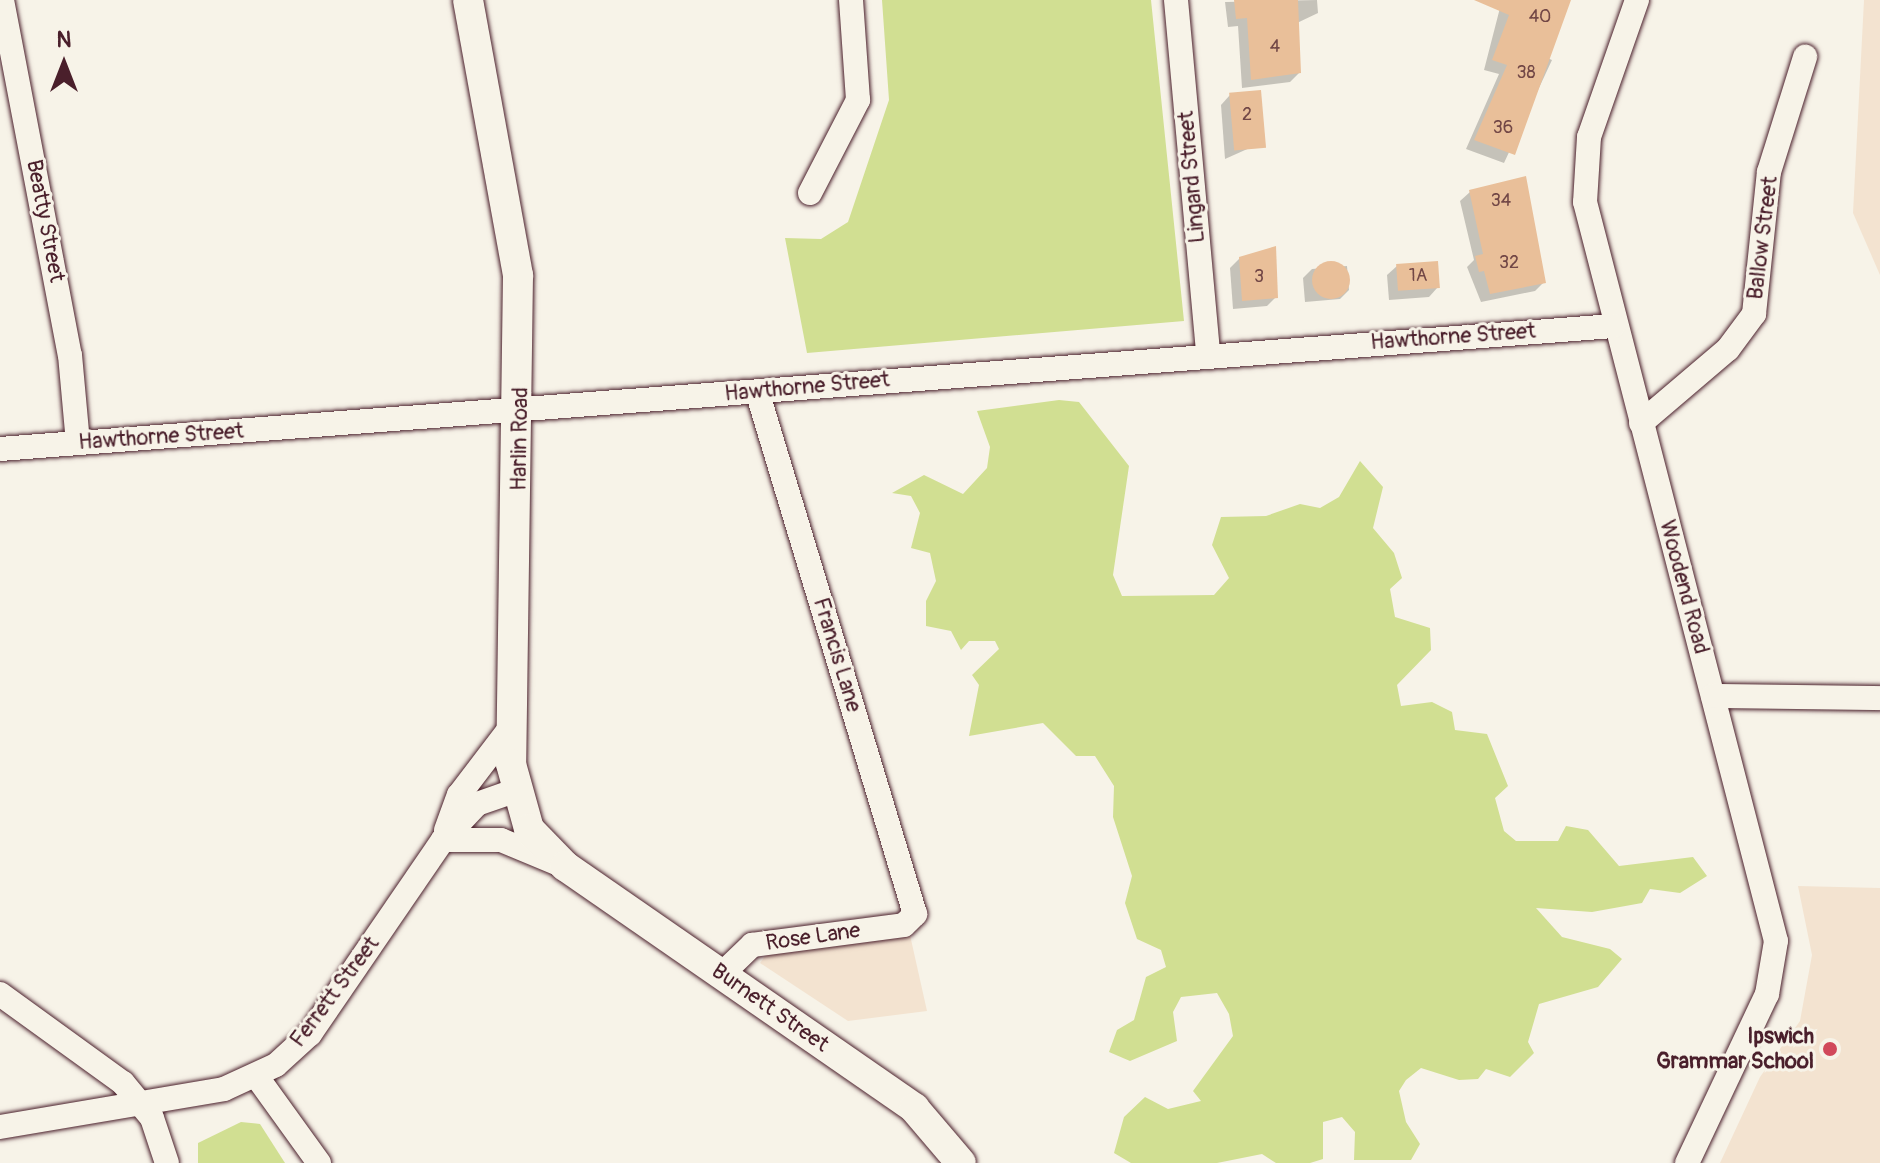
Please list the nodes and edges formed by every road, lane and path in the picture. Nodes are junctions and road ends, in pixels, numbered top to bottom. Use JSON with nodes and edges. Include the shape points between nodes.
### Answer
{"nodes":[{"id":1,"x":2,"y":0,"type":"edge"},
{"id":2,"x":468,"y":0,"type":"edge"},
{"id":3,"x":851,"y":0,"type":"edge"},
{"id":4,"x":1176,"y":0,"type":"edge"},
{"id":5,"x":1637,"y":0,"type":"edge"},
{"id":6,"x":1805,"y":57,"type":"dead end"},
{"id":7,"x":810,"y":193,"type":"dead end"},
{"id":8,"x":1613,"y":326,"type":"junction"},
{"id":9,"x":1208,"y":355,"type":"junction"},
{"id":10,"x":757,"y":391,"type":"junction"},
{"id":11,"x":522,"y":410,"type":"junction"},
{"id":12,"x":1641,"y":423,"type":"junction"},
{"id":13,"x":78,"y":443,"type":"junction"},
{"id":14,"x":0,"y":449,"type":"edge"},
{"id":15,"x":1713,"y":696,"type":"junction"},
{"id":16,"x":1880,"y":698,"type":"edge"},
{"id":17,"x":513,"y":724,"type":"junction"},
{"id":18,"x":517,"y":790,"type":"junction"},
{"id":19,"x":443,"y":840,"type":"junction"},
{"id":20,"x":565,"y":866,"type":"junction"},
{"id":21,"x":913,"y":919,"type":"joint"},
{"id":22,"x":722,"y":974,"type":"junction"},
{"id":23,"x":0,"y":994,"type":"edge"},
{"id":24,"x":257,"y":1077,"type":"junction"},
{"id":25,"x":140,"y":1099,"type":"junction"},
{"id":26,"x":0,"y":1127,"type":"edge"},
{"id":27,"x":949,"y":1159,"type":"edge"},
{"id":28,"x":167,"y":1163,"type":"edge"},
{"id":29,"x":319,"y":1163,"type":"edge"},
{"id":30,"x":1687,"y":1163,"type":"edge"}],
"edges":[{"from":1,"to":13,"type":"street","name":"Beatty Street","via":[[70,355]]},
{"from":2,"to":11,"type":"main road","name":"Harlin Road","via":[[512,214]]},
{"from":3,"to":7,"type":"street","via":[[858,100]]},
{"from":4,"to":9,"type":"street","name":"Lingard Street"},
{"from":5,"to":8,"type":"street","name":"Woodend Road","via":[[1589,137],[1585,173]]},
{"from":6,"to":12,"type":"street","name":"Ballow Street","via":[[1769,172],[1754,314],[1728,349]]},
{"from":8,"to":9,"type":"street","name":"Hawthorne Street"},
{"from":8,"to":12,"type":"street","name":"Woodend Road"},
{"from":9,"to":10,"type":"street","name":"Hawthorne Street"},
{"from":10,"to":11,"type":"street","name":"Hawthorne Street"},
{"from":10,"to":21,"type":"street","name":"Francis Lane"},
{"from":11,"to":13,"type":"street","name":"Hawthorne Street"},
{"from":11,"to":17,"type":"main road","name":"Harlin Road"},
{"from":12,"to":15,"type":"street","name":"Woodend Road"},
{"from":13,"to":14,"type":"street","name":"Hawthorne Street"},
{"from":15,"to":16,"type":"street"},
{"from":15,"to":30,"type":"street","name":"Woodend Road","via":[[1774,931],[1776,963]]},
{"from":17,"to":18,"type":"main road","name":"Harlin Road"},
{"from":17,"to":19,"type":"street","via":[[459,795]]},
{"from":18,"to":19,"type":"street","name":"Ferrett Street","via":[[477,804]]},
{"from":18,"to":20,"type":"main road","name":"Harlin Road","via":[[529,829]]},
{"from":19,"to":20,"type":"street","via":[[501,840]]},
{"from":19,"to":24,"type":"street","name":"Ferrett Street","via":[[310,1034]]},
{"from":20,"to":22,"type":"main road","name":"Burnett Street"},
{"from":21,"to":22,"type":"street","name":"Rose Lane","via":[[752,945]]},
{"from":22,"to":27,"type":"main road","name":"Burnett Street","via":[[914,1108]]},
{"from":23,"to":25,"type":"street","via":[[93,1055]]},
{"from":24,"to":25,"type":"street","name":"Ferrett Street"},
{"from":24,"to":29,"type":"street"},
{"from":25,"to":26,"type":"street","name":"Ferrett Street"},
{"from":25,"to":28,"type":"street"}]}
